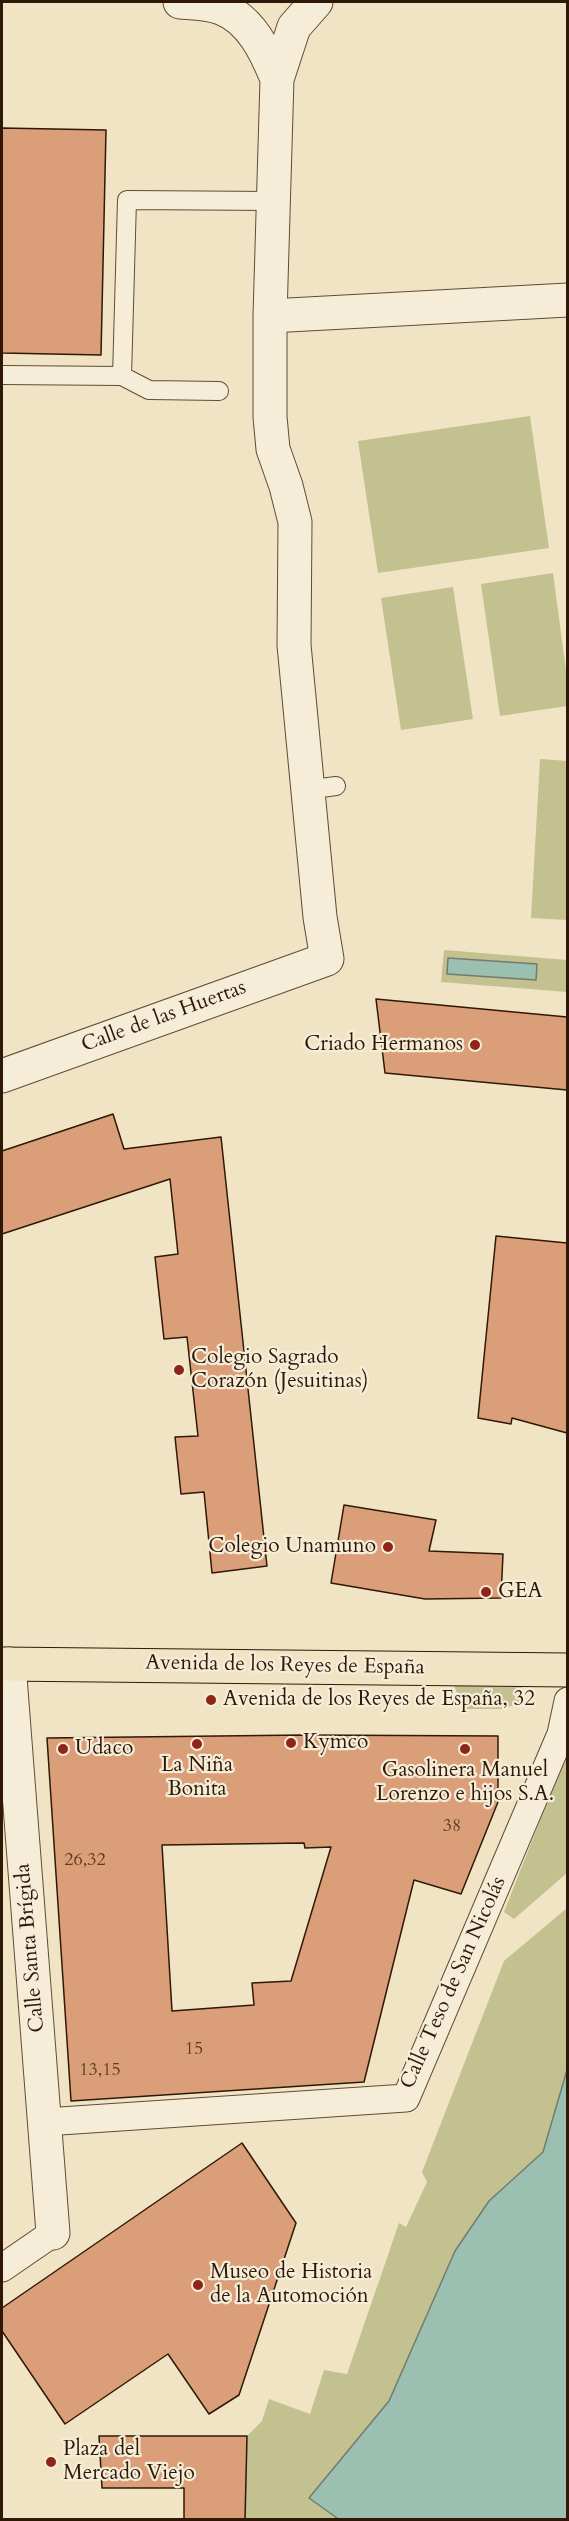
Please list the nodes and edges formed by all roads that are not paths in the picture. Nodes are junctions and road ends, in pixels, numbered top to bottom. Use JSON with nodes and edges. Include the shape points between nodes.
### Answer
{"nodes":[{"id":1,"x":180,"y":2,"type":"edge"},
{"id":2,"x":316,"y":2,"type":"edge"},
{"id":3,"x":277,"y":79,"type":"junction"},
{"id":4,"x":273,"y":201,"type":"junction"},
{"id":5,"x":567,"y":300,"type":"edge"},
{"id":6,"x":270,"y":316,"type":"junction"},
{"id":7,"x":2,"y":375,"type":"edge"},
{"id":8,"x":122,"y":376,"type":"junction"},
{"id":9,"x":219,"y":390,"type":"dead end"},
{"id":10,"x":2,"y":1076,"type":"edge"},
{"id":11,"x":5,"y":1664,"type":"edge"},
{"id":12,"x":567,"y":1670,"type":"edge"},
{"id":13,"x":567,"y":1701,"type":"edge"},
{"id":14,"x":45,"y":2122,"type":"junction"},
{"id":15,"x":53,"y":2233,"type":"joint"},
{"id":16,"x":2,"y":2268,"type":"edge"}],
"edges":[{"from":1,"to":3,"type":"street","via":[[222,8],[243,22],[257,38]]},
{"from":2,"to":3,"type":"street","via":[[294,27]]},
{"from":3,"to":4,"type":"street"},
{"from":4,"to":6,"type":"street"},
{"from":4,"to":8,"type":"lane","via":[[127,200]]},
{"from":5,"to":6,"type":"street"},
{"from":6,"to":10,"type":"street","name":"Calle de las Huertas","via":[[273,449],[295,522],[294,645],[321,788],[320,918],[327,959]]},
{"from":7,"to":8,"type":"lane"},
{"from":8,"to":9,"type":"lane","via":[[150,390]]},
{"from":11,"to":12,"type":"main road","name":"Avenida de los Reyes de España"},
{"from":11,"to":14,"type":"street","name":"Calle Santa Brígida"},
{"from":13,"to":14,"type":"street","name":"Calle Teso de San Nicolás","via":[[561,1734],[406,2098]]},
{"from":14,"to":15,"type":"street","name":"Calle Santa Brígida"},
{"from":15,"to":16,"type":"street"}]}
